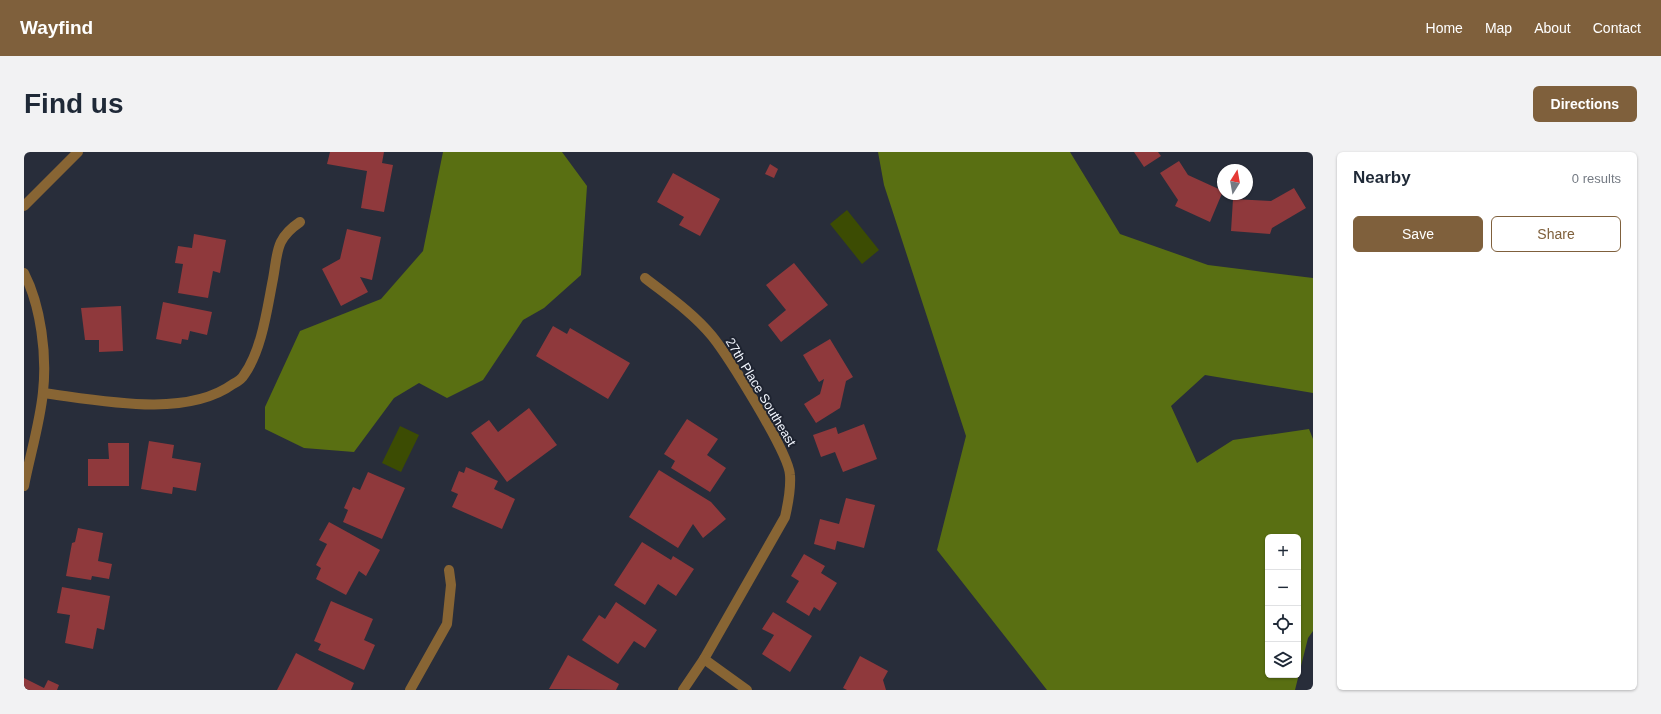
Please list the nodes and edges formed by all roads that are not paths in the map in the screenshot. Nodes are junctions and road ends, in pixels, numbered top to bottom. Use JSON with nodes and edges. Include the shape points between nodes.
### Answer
{"nodes":[{"id":1,"x":78,"y":152,"type":"edge"},
{"id":2,"x":24,"y":206,"type":"edge"},
{"id":3,"x":300,"y":222,"type":"dead end"},
{"id":4,"x":24,"y":273,"type":"edge"},
{"id":5,"x":645,"y":278,"type":"dead end"},
{"id":6,"x":43,"y":393,"type":"junction"},
{"id":7,"x":24,"y":486,"type":"edge"},
{"id":8,"x":450,"y":570,"type":"dead end"},
{"id":9,"x":704,"y":659,"type":"junction"},
{"id":10,"x":410,"y":690,"type":"edge"},
{"id":11,"x":683,"y":690,"type":"edge"},
{"id":12,"x":747,"y":690,"type":"edge"}],
"edges":[{"from":1,"to":2,"type":"street"},
{"from":3,"to":6,"type":"street","via":[[280,241],[264,324],[251,365],[243,377],[226,389],[189,403],[158,406]]},
{"from":4,"to":6,"type":"street","via":[[37,304],[44,360]]},
{"from":5,"to":9,"type":"street","name":"27th Place Southeast","via":[[690,313],[712,336],[776,441],[790,475],[785,517]]},
{"from":6,"to":7,"type":"street"},
{"from":8,"to":10,"type":"street","via":[[447,624]]},
{"from":9,"to":11,"type":"street","name":"27th Place Southeast"},
{"from":9,"to":12,"type":"street"}]}
